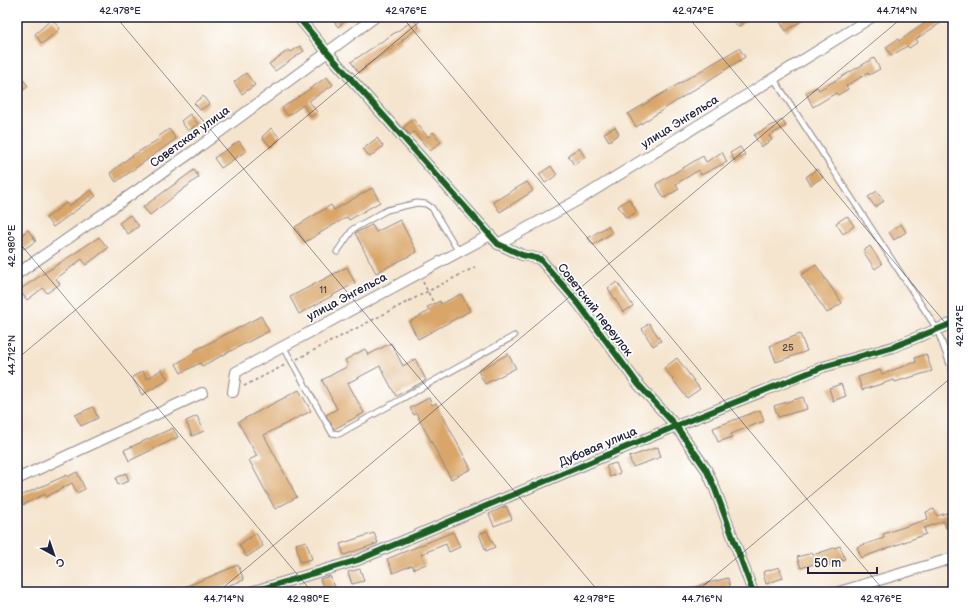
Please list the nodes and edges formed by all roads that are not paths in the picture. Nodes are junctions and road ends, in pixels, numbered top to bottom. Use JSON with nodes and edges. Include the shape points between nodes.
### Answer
{"nodes":[{"id":1,"x":298,"y":17,"type":"edge"},
{"id":2,"x":375,"y":17,"type":"edge"},
{"id":3,"x":872,"y":17,"type":"edge"},
{"id":4,"x":327,"y":52,"type":"junction"},
{"id":5,"x":774,"y":80,"type":"junction"},
{"id":6,"x":490,"y":235,"type":"junction"},
{"id":7,"x":498,"y":244,"type":"junction"},
{"id":8,"x":337,"y":252,"type":"dead end"},
{"id":9,"x":459,"y":252,"type":"junction"},
{"id":10,"x":17,"y":274,"type":"edge"},
{"id":11,"x":953,"y":323,"type":"edge"},
{"id":12,"x":937,"y":328,"type":"junction"},
{"id":13,"x":514,"y":336,"type":"dead end"},
{"id":14,"x":283,"y":346,"type":"junction"},
{"id":15,"x":953,"y":373,"type":"edge"},
{"id":16,"x":233,"y":392,"type":"road end"},
{"id":17,"x":202,"y":393,"type":"dead end"},
{"id":18,"x":676,"y":426,"type":"junction"},
{"id":19,"x":17,"y":479,"type":"edge"},
{"id":20,"x":953,"y":558,"type":"edge"},
{"id":21,"x":251,"y":592,"type":"edge"},
{"id":22,"x":753,"y":592,"type":"edge"},
{"id":23,"x":839,"y":592,"type":"edge"}],
"edges":[{"from":1,"to":4,"type":"street","name":"Советский переулок"},
{"from":2,"to":4,"type":"street","name":"Советская улица"},
{"from":3,"to":5,"type":"street","name":"улица Энгельса"},
{"from":4,"to":6,"type":"street","name":"Советский переулок"},
{"from":4,"to":10,"type":"street","name":"Советская улица","via":[[196,150]]},
{"from":5,"to":7,"type":"street","name":"улица Энгельса","via":[[580,199]]},
{"from":5,"to":12,"type":"lane"},
{"from":6,"to":7,"type":"street","name":"Советский переулок"},
{"from":6,"to":9,"type":"street","name":"улица Энгельса"},
{"from":7,"to":18,"type":"street","name":"Советский переулок","via":[[522,255],[540,259],[578,304],[638,384]]},
{"from":8,"to":9,"type":"lane","via":[[353,229],[387,210],[417,203],[432,208]]},
{"from":9,"to":14,"type":"street","name":"улица Энгельса"},
{"from":11,"to":12,"type":"street","name":"Дубовая улица"},
{"from":12,"to":15,"type":"lane"},
{"from":12,"to":18,"type":"street","name":"Дубовая улица","via":[[893,347],[823,367]]},
{"from":13,"to":14,"type":"lane","via":[[339,434],[332,433]]},
{"from":14,"to":16,"type":"street","name":"улица Энгельса","via":[[236,372]]},
{"from":17,"to":19,"type":"street"},
{"from":18,"to":21,"type":"street","name":"Дубовая улица","via":[[358,560]]},
{"from":18,"to":22,"type":"street","name":"Советский переулок","via":[[706,470]]},
{"from":20,"to":23,"type":"street"}]}
